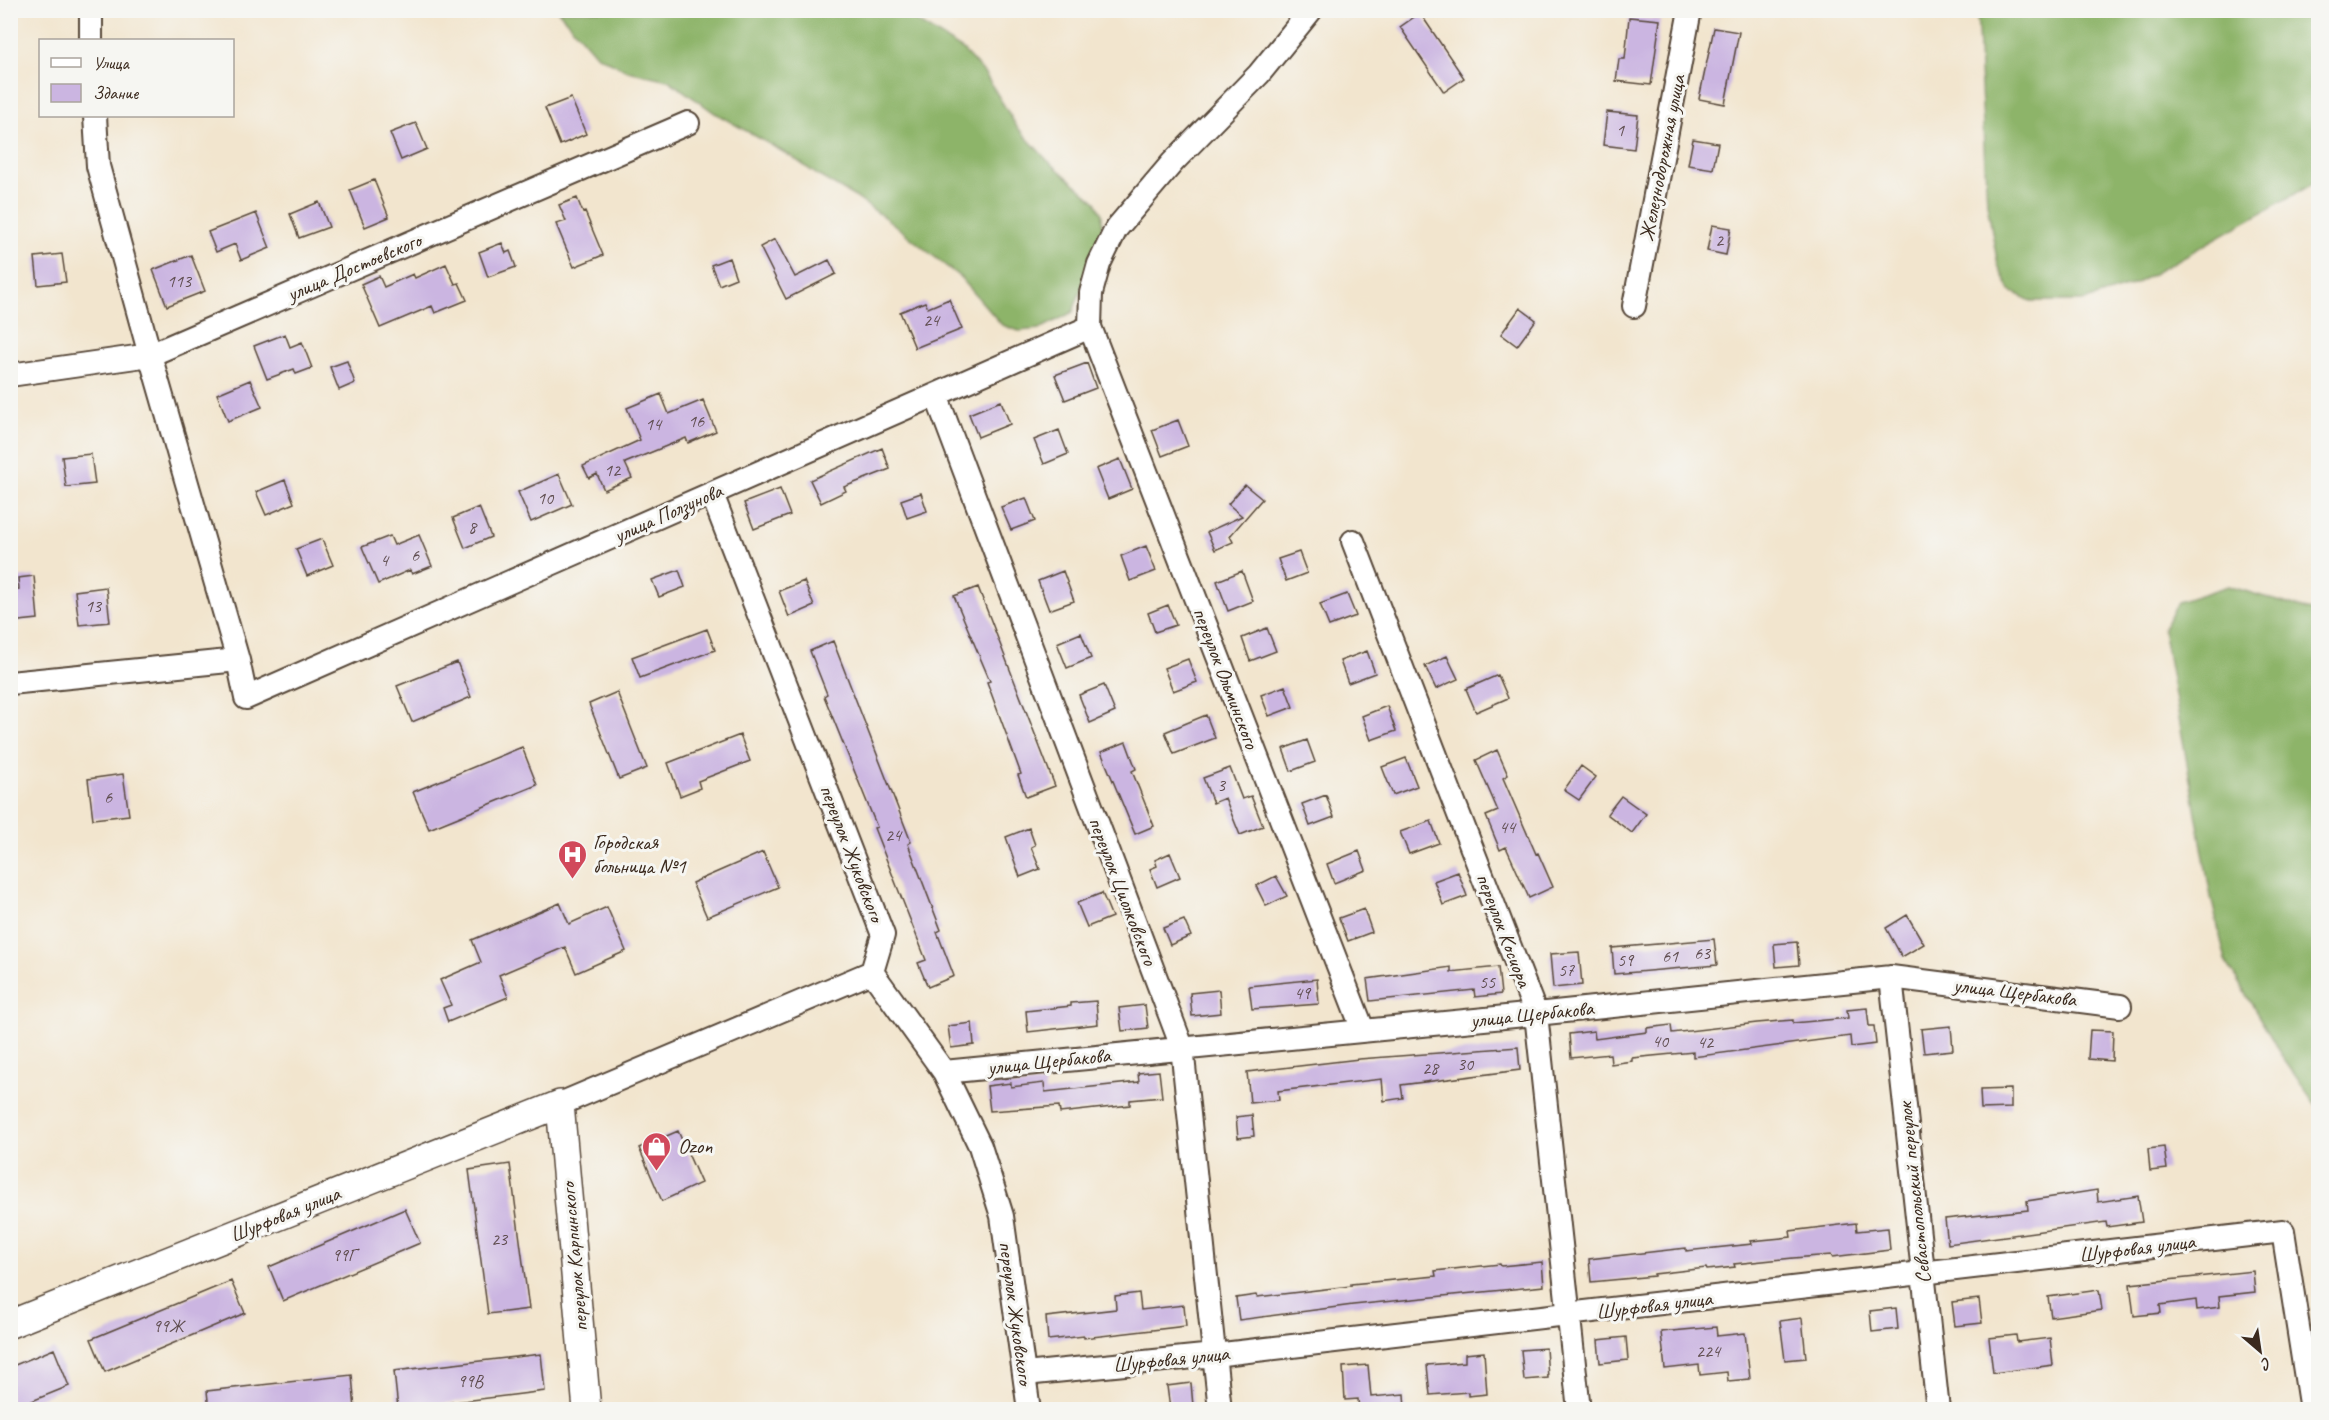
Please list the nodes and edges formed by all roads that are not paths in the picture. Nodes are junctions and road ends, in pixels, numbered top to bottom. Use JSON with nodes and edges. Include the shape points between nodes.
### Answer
{"nodes":[{"id":1,"x":91,"y":10,"type":"edge"},
{"id":2,"x":1311,"y":10,"type":"edge"},
{"id":3,"x":1690,"y":10,"type":"edge"},
{"id":4,"x":91,"y":39,"type":"edge"},
{"id":5,"x":95,"y":117,"type":"edge"},
{"id":6,"x":688,"y":123,"type":"dead end"},
{"id":7,"x":1634,"y":306,"type":"dead end"},
{"id":8,"x":1090,"y":327,"type":"junction"},
{"id":9,"x":150,"y":355,"type":"junction"},
{"id":10,"x":10,"y":375,"type":"edge"},
{"id":11,"x":936,"y":395,"type":"junction"},
{"id":12,"x":712,"y":494,"type":"junction"},
{"id":13,"x":1353,"y":541,"type":"dead end"},
{"id":14,"x":238,"y":660,"type":"junction"},
{"id":15,"x":10,"y":683,"type":"edge"},
{"id":16,"x":872,"y":972,"type":"junction"},
{"id":17,"x":1891,"y":976,"type":"junction"},
{"id":18,"x":2120,"y":1006,"type":"dead end"},
{"id":19,"x":1536,"y":1014,"type":"junction"},
{"id":20,"x":1362,"y":1030,"type":"junction"},
{"id":21,"x":1182,"y":1047,"type":"junction"},
{"id":22,"x":944,"y":1072,"type":"junction"},
{"id":23,"x":560,"y":1104,"type":"junction"},
{"id":24,"x":1923,"y":1274,"type":"junction"},
{"id":25,"x":1569,"y":1314,"type":"junction"},
{"id":26,"x":10,"y":1324,"type":"edge"},
{"id":27,"x":1214,"y":1355,"type":"junction"},
{"id":28,"x":1025,"y":1374,"type":"junction"},
{"id":29,"x":587,"y":1410,"type":"edge"},
{"id":30,"x":1029,"y":1410,"type":"edge"},
{"id":31,"x":1220,"y":1410,"type":"edge"},
{"id":32,"x":1579,"y":1410,"type":"edge"},
{"id":33,"x":1938,"y":1410,"type":"edge"},
{"id":34,"x":2311,"y":1410,"type":"edge"}],
"edges":[{"from":1,"to":4,"type":"street"},
{"from":2,"to":8,"type":"street","via":[[1259,74],[1173,162],[1116,229],[1091,292]]},
{"from":3,"to":7,"type":"street","name":"Железнодорожная улица"},
{"from":5,"to":9,"type":"street","via":[[98,166]]},
{"from":6,"to":9,"type":"street","name":"улица Достоевского"},
{"from":8,"to":11,"type":"street","name":"улица Ползунова"},
{"from":8,"to":20,"type":"street","name":"переулок Ольминского"},
{"from":9,"to":10,"type":"street","name":"улица Достоевского"},
{"from":9,"to":14,"type":"street"},
{"from":11,"to":12,"type":"street","name":"улица Ползунова"},
{"from":11,"to":21,"type":"street","name":"переулок Циолковского"},
{"from":12,"to":14,"type":"street","name":"улица Ползунова","via":[[246,698]]},
{"from":12,"to":16,"type":"street","name":"переулок Жуковского","via":[[884,935]]},
{"from":13,"to":19,"type":"street","name":"переулок Косиора"},
{"from":14,"to":15,"type":"street"},
{"from":16,"to":22,"type":"street","name":"переулок Жуковского"},
{"from":16,"to":23,"type":"street"},
{"from":17,"to":18,"type":"street","name":"улица Щербакова"},
{"from":17,"to":19,"type":"street","name":"улица Щербакова"},
{"from":17,"to":24,"type":"street","name":"Севастопольский переулок"},
{"from":19,"to":20,"type":"street","name":"улица Щербакова"},
{"from":19,"to":25,"type":"street","name":"переулок Косиора"},
{"from":20,"to":21,"type":"street","name":"улица Щербакова"},
{"from":21,"to":22,"type":"street","name":"улица Щербакова"},
{"from":21,"to":27,"type":"street","name":"переулок Циолковского"},
{"from":22,"to":28,"type":"street","name":"переулок Жуковского","via":[[980,1146],[1002,1216]]},
{"from":23,"to":26,"type":"street","name":"Шурфовая улица"},
{"from":23,"to":29,"type":"street","name":"переулок Карпинского"},
{"from":24,"to":25,"type":"street","name":"Шурфовая улица"},
{"from":24,"to":33,"type":"street","name":"Севастопольский переулок"},
{"from":24,"to":34,"type":"street","name":"Шурфовая улица","via":[[2283,1231]]},
{"from":25,"to":27,"type":"street","name":"Шурфовая улица"},
{"from":25,"to":32,"type":"street","name":"переулок Косиора"},
{"from":27,"to":28,"type":"street","name":"Шурфовая улица"},
{"from":27,"to":31,"type":"street","name":"переулок Циолковского"},
{"from":28,"to":30,"type":"street","name":"переулок Жуковского"}]}
